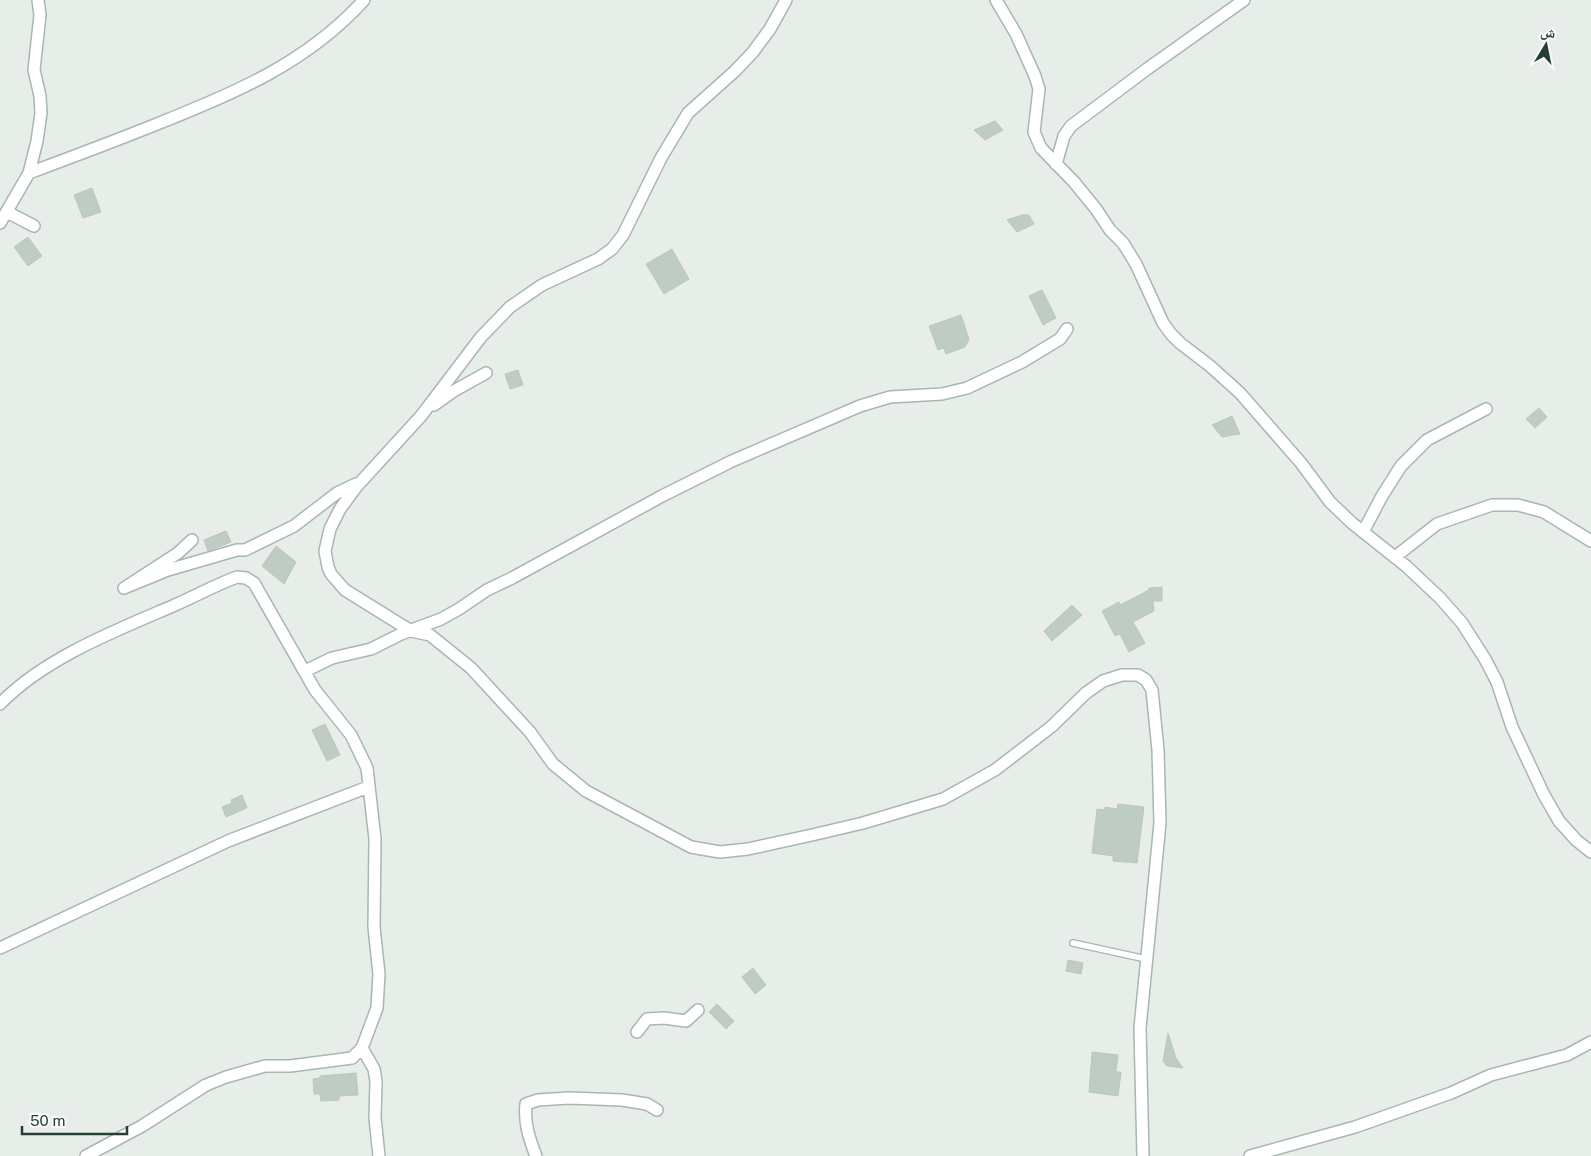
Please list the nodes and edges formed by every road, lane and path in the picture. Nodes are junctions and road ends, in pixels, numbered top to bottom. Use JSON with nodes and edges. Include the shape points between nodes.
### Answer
{"nodes":[{"id":1,"x":38,"y":0,"type":"edge"},
{"id":2,"x":364,"y":0,"type":"edge"},
{"id":3,"x":786,"y":0,"type":"edge"},
{"id":4,"x":996,"y":0,"type":"edge"},
{"id":5,"x":1244,"y":0,"type":"edge"},
{"id":6,"x":1056,"y":164,"type":"junction"},
{"id":7,"x":29,"y":173,"type":"junction"},
{"id":8,"x":7,"y":212,"type":"junction"},
{"id":9,"x":0,"y":223,"type":"edge"},
{"id":10,"x":34,"y":226,"type":"dead end"},
{"id":11,"x":1067,"y":329,"type":"dead end"},
{"id":12,"x":486,"y":373,"type":"dead end"},
{"id":13,"x":1486,"y":409,"type":"dead end"},
{"id":14,"x":421,"y":416,"type":"junction"},
{"id":15,"x":360,"y":482,"type":"junction"},
{"id":16,"x":1363,"y":532,"type":"junction"},
{"id":17,"x":192,"y":540,"type":"dead end"},
{"id":18,"x":1591,"y":541,"type":"edge"},
{"id":19,"x":1394,"y":557,"type":"junction"},
{"id":20,"x":411,"y":631,"type":"junction"},
{"id":21,"x":305,"y":672,"type":"junction"},
{"id":22,"x":0,"y":704,"type":"edge"},
{"id":23,"x":368,"y":787,"type":"junction"},
{"id":24,"x":1591,"y":852,"type":"edge"},
{"id":25,"x":1073,"y":943,"type":"dead end"},
{"id":26,"x":0,"y":948,"type":"edge"},
{"id":27,"x":1146,"y":959,"type":"junction"},
{"id":28,"x":698,"y":1010,"type":"dead end"},
{"id":29,"x":637,"y":1032,"type":"dead end"},
{"id":30,"x":1591,"y":1042,"type":"edge"},
{"id":31,"x":362,"y":1048,"type":"junction"},
{"id":32,"x":657,"y":1110,"type":"dead end"},
{"id":33,"x":86,"y":1156,"type":"edge"},
{"id":34,"x":380,"y":1156,"type":"edge"},
{"id":35,"x":536,"y":1156,"type":"edge"},
{"id":36,"x":1143,"y":1156,"type":"edge"},
{"id":37,"x":1250,"y":1156,"type":"edge"}],
"edges":[{"from":1,"to":7,"type":"street","via":[[40,15],[34,70],[41,114]]},
{"from":2,"to":7,"type":"street","via":[[313,47],[242,90]]},
{"from":3,"to":14,"type":"street","via":[[753,52],[688,113],[661,158],[623,236],[612,250],[542,285],[510,307],[481,336]]},
{"from":4,"to":6,"type":"street","via":[[1035,76],[1039,89],[1034,132],[1040,148]]},
{"from":5,"to":6,"type":"street","via":[[1071,126],[1064,136]]},
{"from":6,"to":16,"type":"street","via":[[1123,243],[1171,334],[1240,393],[1330,502]]},
{"from":7,"to":8,"type":"street"},
{"from":8,"to":9,"type":"street"},
{"from":8,"to":10,"type":"street"},
{"from":11,"to":20,"type":"street","via":[[1060,339],[1022,362],[967,388],[942,394],[890,398],[860,406],[732,461],[487,590],[460,609]]},
{"from":12,"to":14,"type":"street","via":[[452,392]]},
{"from":13,"to":16,"type":"street","via":[[1427,440],[1401,466]]},
{"from":14,"to":15,"type":"street"},
{"from":15,"to":17,"type":"street","via":[[337,494],[294,526],[245,550],[168,570],[124,588],[178,553]]},
{"from":15,"to":20,"type":"street","via":[[330,528],[325,551],[328,567],[345,590]]},
{"from":16,"to":19,"type":"street"},
{"from":18,"to":19,"type":"street","via":[[1544,512],[1492,505],[1437,524]]},
{"from":19,"to":24,"type":"street","via":[[1440,598],[1467,630],[1497,682],[1512,728],[1544,795],[1559,821]]},
{"from":20,"to":21,"type":"street","via":[[371,649],[332,658]]},
{"from":20,"to":27,"type":"street","via":[[430,635],[471,668],[530,732],[553,764],[586,791],[691,847],[720,852],[748,849],[863,823],[943,799],[995,770],[1103,681],[1130,674],[1142,677],[1152,690],[1160,823]]},
{"from":21,"to":22,"type":"street","via":[[254,583],[237,577],[72,653],[20,685]]},
{"from":21,"to":23,"type":"street","via":[[315,690],[351,735],[367,768]]},
{"from":23,"to":26,"type":"street","via":[[228,841]]},
{"from":23,"to":31,"type":"street","via":[[374,839],[374,927],[379,974],[377,1008]]},
{"from":25,"to":27,"type":"lane"},
{"from":27,"to":36,"type":"street","via":[[1140,1028]]},
{"from":28,"to":29,"type":"street","via":[[686,1020],[647,1020]]},
{"from":30,"to":37,"type":"street","via":[[1567,1055],[1491,1075],[1451,1093],[1355,1127]]},
{"from":31,"to":33,"type":"street","via":[[352,1058],[265,1066],[226,1077],[206,1085],[142,1126]]},
{"from":31,"to":34,"type":"street","via":[[374,1069]]},
{"from":32,"to":35,"type":"street","via":[[647,1104],[622,1100],[569,1098],[526,1104],[529,1139]]}]}
